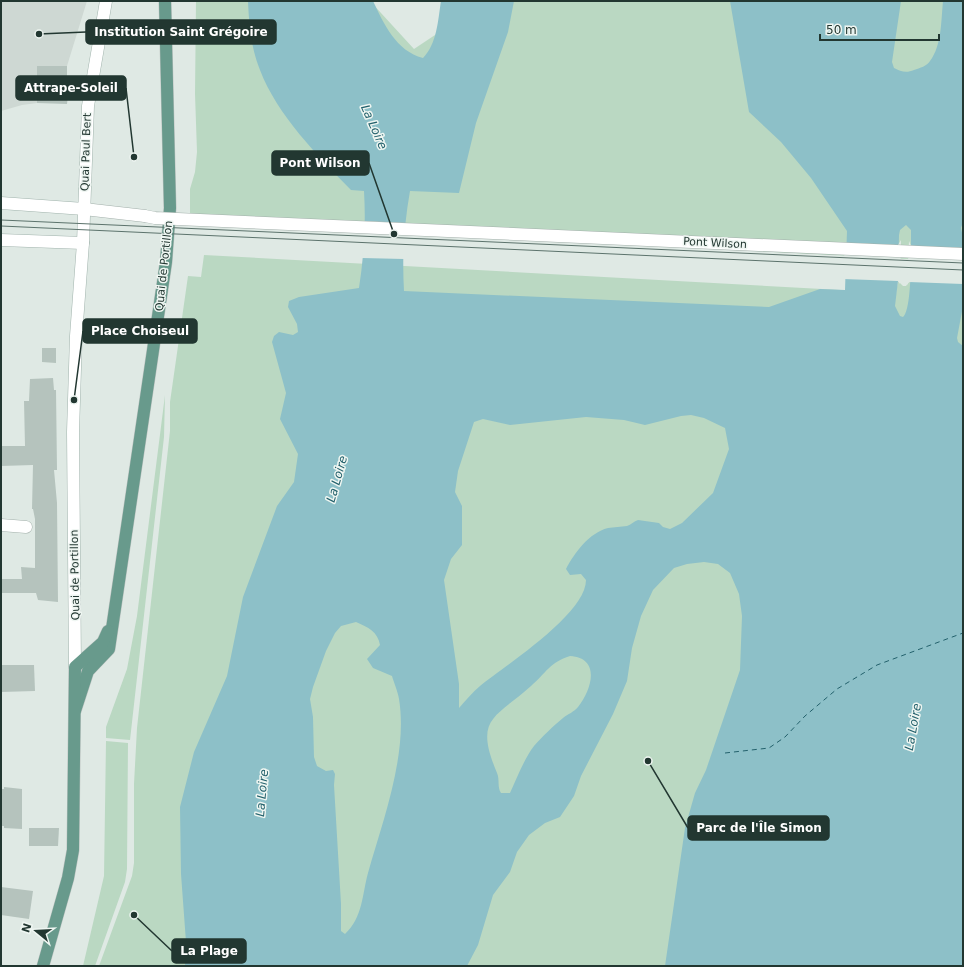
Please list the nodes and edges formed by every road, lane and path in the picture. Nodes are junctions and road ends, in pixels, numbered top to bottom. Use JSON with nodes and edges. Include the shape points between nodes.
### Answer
{"nodes":[{"id":1,"x":106,"y":1,"type":"edge"},
{"id":2,"x":165,"y":1,"type":"edge"},
{"id":3,"x":1,"y":203,"type":"edge"},
{"id":4,"x":84,"y":209,"type":"junction"},
{"id":5,"x":1,"y":240,"type":"edge"},
{"id":6,"x":83,"y":243,"type":"junction"},
{"id":7,"x":963,"y":254,"type":"edge"},
{"id":8,"x":1,"y":525,"type":"edge"},
{"id":9,"x":26,"y":527,"type":"dead end"},
{"id":10,"x":112,"y":623,"type":"junction"},
{"id":11,"x":75,"y":667,"type":"junction"},
{"id":12,"x":75,"y":711,"type":"junction"},
{"id":13,"x":43,"y":966,"type":"edge"}],
"edges":[{"from":1,"to":4,"type":"street","name":"Quai Paul Bert","via":[[88,106]]},
{"from":2,"to":10,"type":"main road","name":"Quai de Portillon","via":[[170,208],[166,262]]},
{"from":3,"to":4,"type":"street","name":"Pont Wilson"},
{"from":4,"to":6,"type":"street","name":"Quai Paul Bert"},
{"from":4,"to":7,"type":"street","name":"Pont Wilson","bridge":true,"via":[[171,218]]},
{"from":5,"to":6,"type":"street"},
{"from":6,"to":11,"type":"street","name":"Quai de Portillon","via":[[78,291],[74,405]]},
{"from":8,"to":9,"type":"street"},
{"from":10,"to":11,"type":"main road","name":"Quai de Portillon","via":[[103,642]]},
{"from":10,"to":12,"type":"main road","name":"Quai de Portillon","via":[[109,649],[88,671]]},
{"from":11,"to":12,"type":"main road","name":"Quai de Portillon"},
{"from":12,"to":13,"type":"main road","name":"Quai de Portillon","via":[[74,833],[71,866]]}]}
